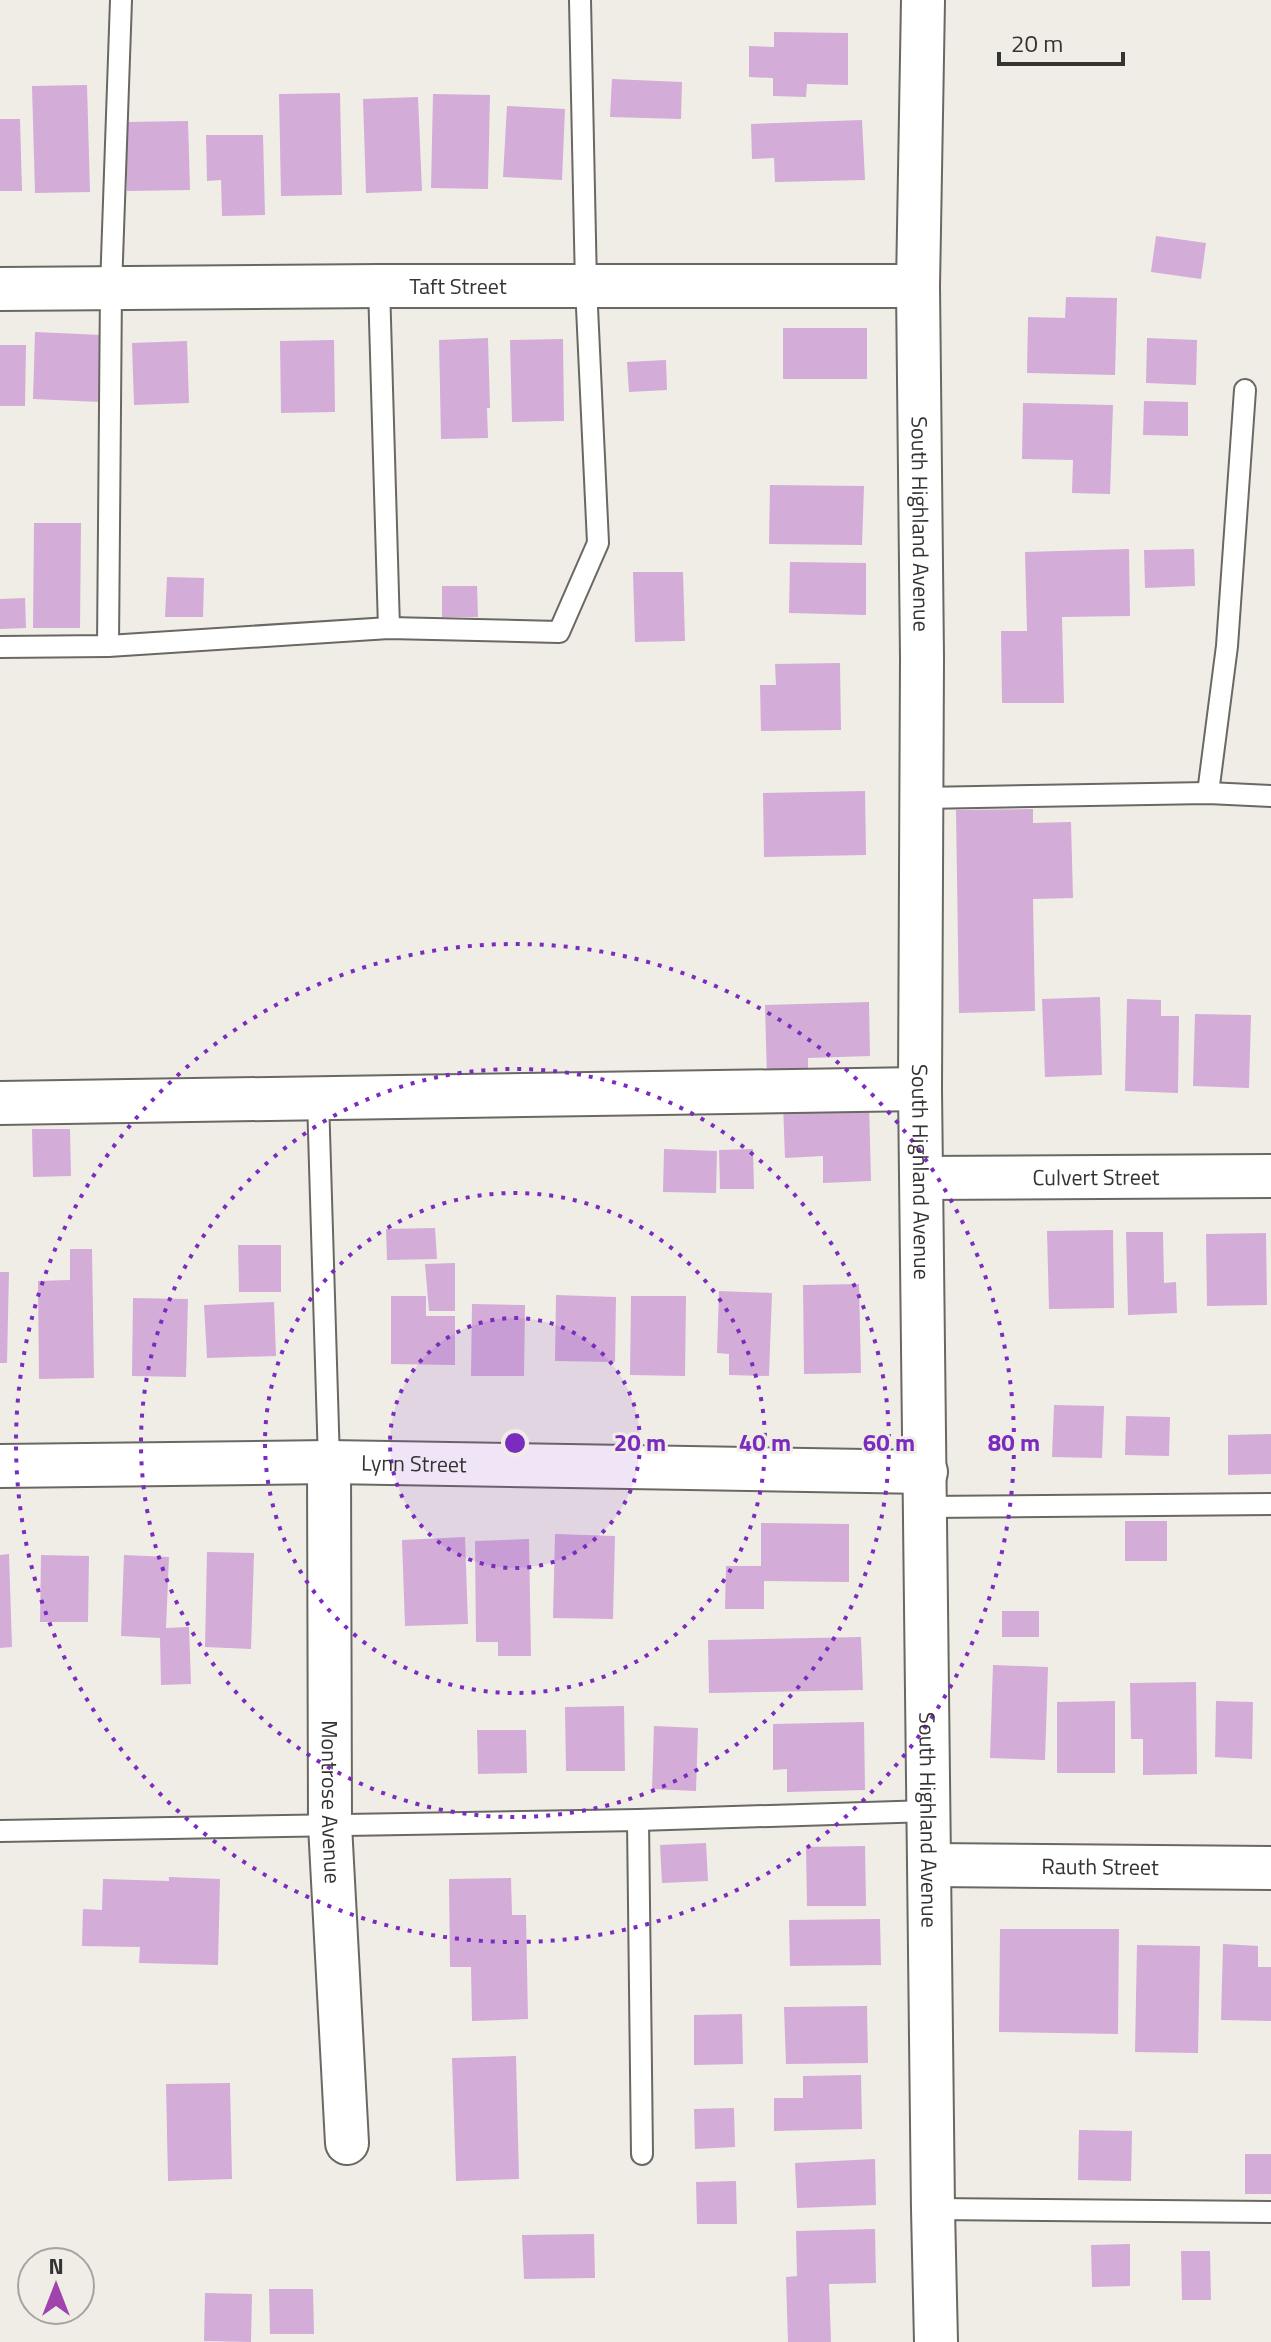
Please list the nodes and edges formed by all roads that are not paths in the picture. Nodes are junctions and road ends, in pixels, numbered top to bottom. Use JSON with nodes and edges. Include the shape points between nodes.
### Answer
{"nodes":[{"id":1,"x":121,"y":0,"type":"edge"},
{"id":2,"x":580,"y":0,"type":"edge"},
{"id":3,"x":923,"y":0,"type":"edge"},
{"id":4,"x":379,"y":286,"type":"junction"},
{"id":5,"x":586,"y":286,"type":"junction"},
{"id":6,"x":918,"y":286,"type":"junction"},
{"id":7,"x":111,"y":288,"type":"junction"},
{"id":8,"x":0,"y":289,"type":"edge"},
{"id":9,"x":1245,"y":390,"type":"dead end"},
{"id":10,"x":389,"y":628,"type":"junction"},
{"id":11,"x":108,"y":646,"type":"junction"},
{"id":12,"x":0,"y":647,"type":"edge"},
{"id":13,"x":1208,"y":793,"type":"junction"},
{"id":14,"x":1271,"y":796,"type":"edge"},
{"id":15,"x":922,"y":798,"type":"junction"},
{"id":16,"x":920,"y":1089,"type":"junction"},
{"id":17,"x":318,"y":1099,"type":"junction"},
{"id":18,"x":0,"y":1103,"type":"edge"},
{"id":19,"x":1271,"y":1176,"type":"edge"},
{"id":20,"x":922,"y":1178,"type":"junction"},
{"id":21,"x":329,"y":1462,"type":"junction"},
{"id":22,"x":0,"y":1466,"type":"edge"},
{"id":23,"x":926,"y":1490,"type":"junction"},
{"id":24,"x":1271,"y":1504,"type":"edge"},
{"id":25,"x":929,"y":1811,"type":"junction"},
{"id":26,"x":638,"y":1820,"type":"junction"},
{"id":27,"x":330,"y":1825,"type":"junction"},
{"id":28,"x":0,"y":1831,"type":"edge"},
{"id":29,"x":930,"y":1865,"type":"junction"},
{"id":30,"x":1271,"y":1868,"type":"edge"},
{"id":31,"x":347,"y":2143,"type":"dead end"},
{"id":32,"x":642,"y":2154,"type":"dead end"},
{"id":33,"x":933,"y":2209,"type":"junction"},
{"id":34,"x":1271,"y":2212,"type":"edge"},
{"id":35,"x":936,"y":2342,"type":"edge"}],
"edges":[{"from":1,"to":7,"type":"lane"},
{"from":2,"to":5,"type":"lane"},
{"from":3,"to":6,"type":"street","name":"South Highland Avenue"},
{"from":4,"to":5,"type":"street","name":"Taft Street"},
{"from":4,"to":7,"type":"street","name":"Taft Street"},
{"from":4,"to":10,"type":"lane"},
{"from":5,"to":6,"type":"street","name":"Taft Street"},
{"from":5,"to":10,"type":"lane","via":[[598,543],[559,632]]},
{"from":6,"to":15,"type":"street","name":"South Highland Avenue"},
{"from":7,"to":8,"type":"street","name":"Taft Street"},
{"from":7,"to":11,"type":"lane"},
{"from":9,"to":13,"type":"lane","via":[[1227,646]]},
{"from":10,"to":11,"type":"lane"},
{"from":11,"to":12,"type":"lane"},
{"from":13,"to":14,"type":"lane"},
{"from":13,"to":15,"type":"lane"},
{"from":15,"to":16,"type":"street","name":"South Highland Avenue"},
{"from":16,"to":17,"type":"street"},
{"from":16,"to":20,"type":"street","name":"South Highland Avenue"},
{"from":17,"to":18,"type":"street"},
{"from":17,"to":21,"type":"lane"},
{"from":19,"to":20,"type":"street","name":"Culvert Street"},
{"from":20,"to":23,"type":"street","name":"South Highland Avenue"},
{"from":21,"to":22,"type":"street","name":"Lynn Street"},
{"from":21,"to":23,"type":"street","name":"Lynn Street"},
{"from":21,"to":27,"type":"street","name":"Montrose Avenue"},
{"from":23,"to":24,"type":"lane"},
{"from":23,"to":25,"type":"street","name":"South Highland Avenue"},
{"from":25,"to":26,"type":"lane"},
{"from":25,"to":29,"type":"street","name":"South Highland Avenue"},
{"from":26,"to":27,"type":"lane"},
{"from":26,"to":32,"type":"lane"},
{"from":27,"to":28,"type":"lane"},
{"from":27,"to":31,"type":"street","name":"Montrose Avenue"},
{"from":29,"to":30,"type":"street","name":"Rauth Street"},
{"from":29,"to":33,"type":"street","name":"South Highland Avenue"},
{"from":33,"to":34,"type":"lane"},
{"from":33,"to":35,"type":"street","name":"South Highland Avenue"}]}
